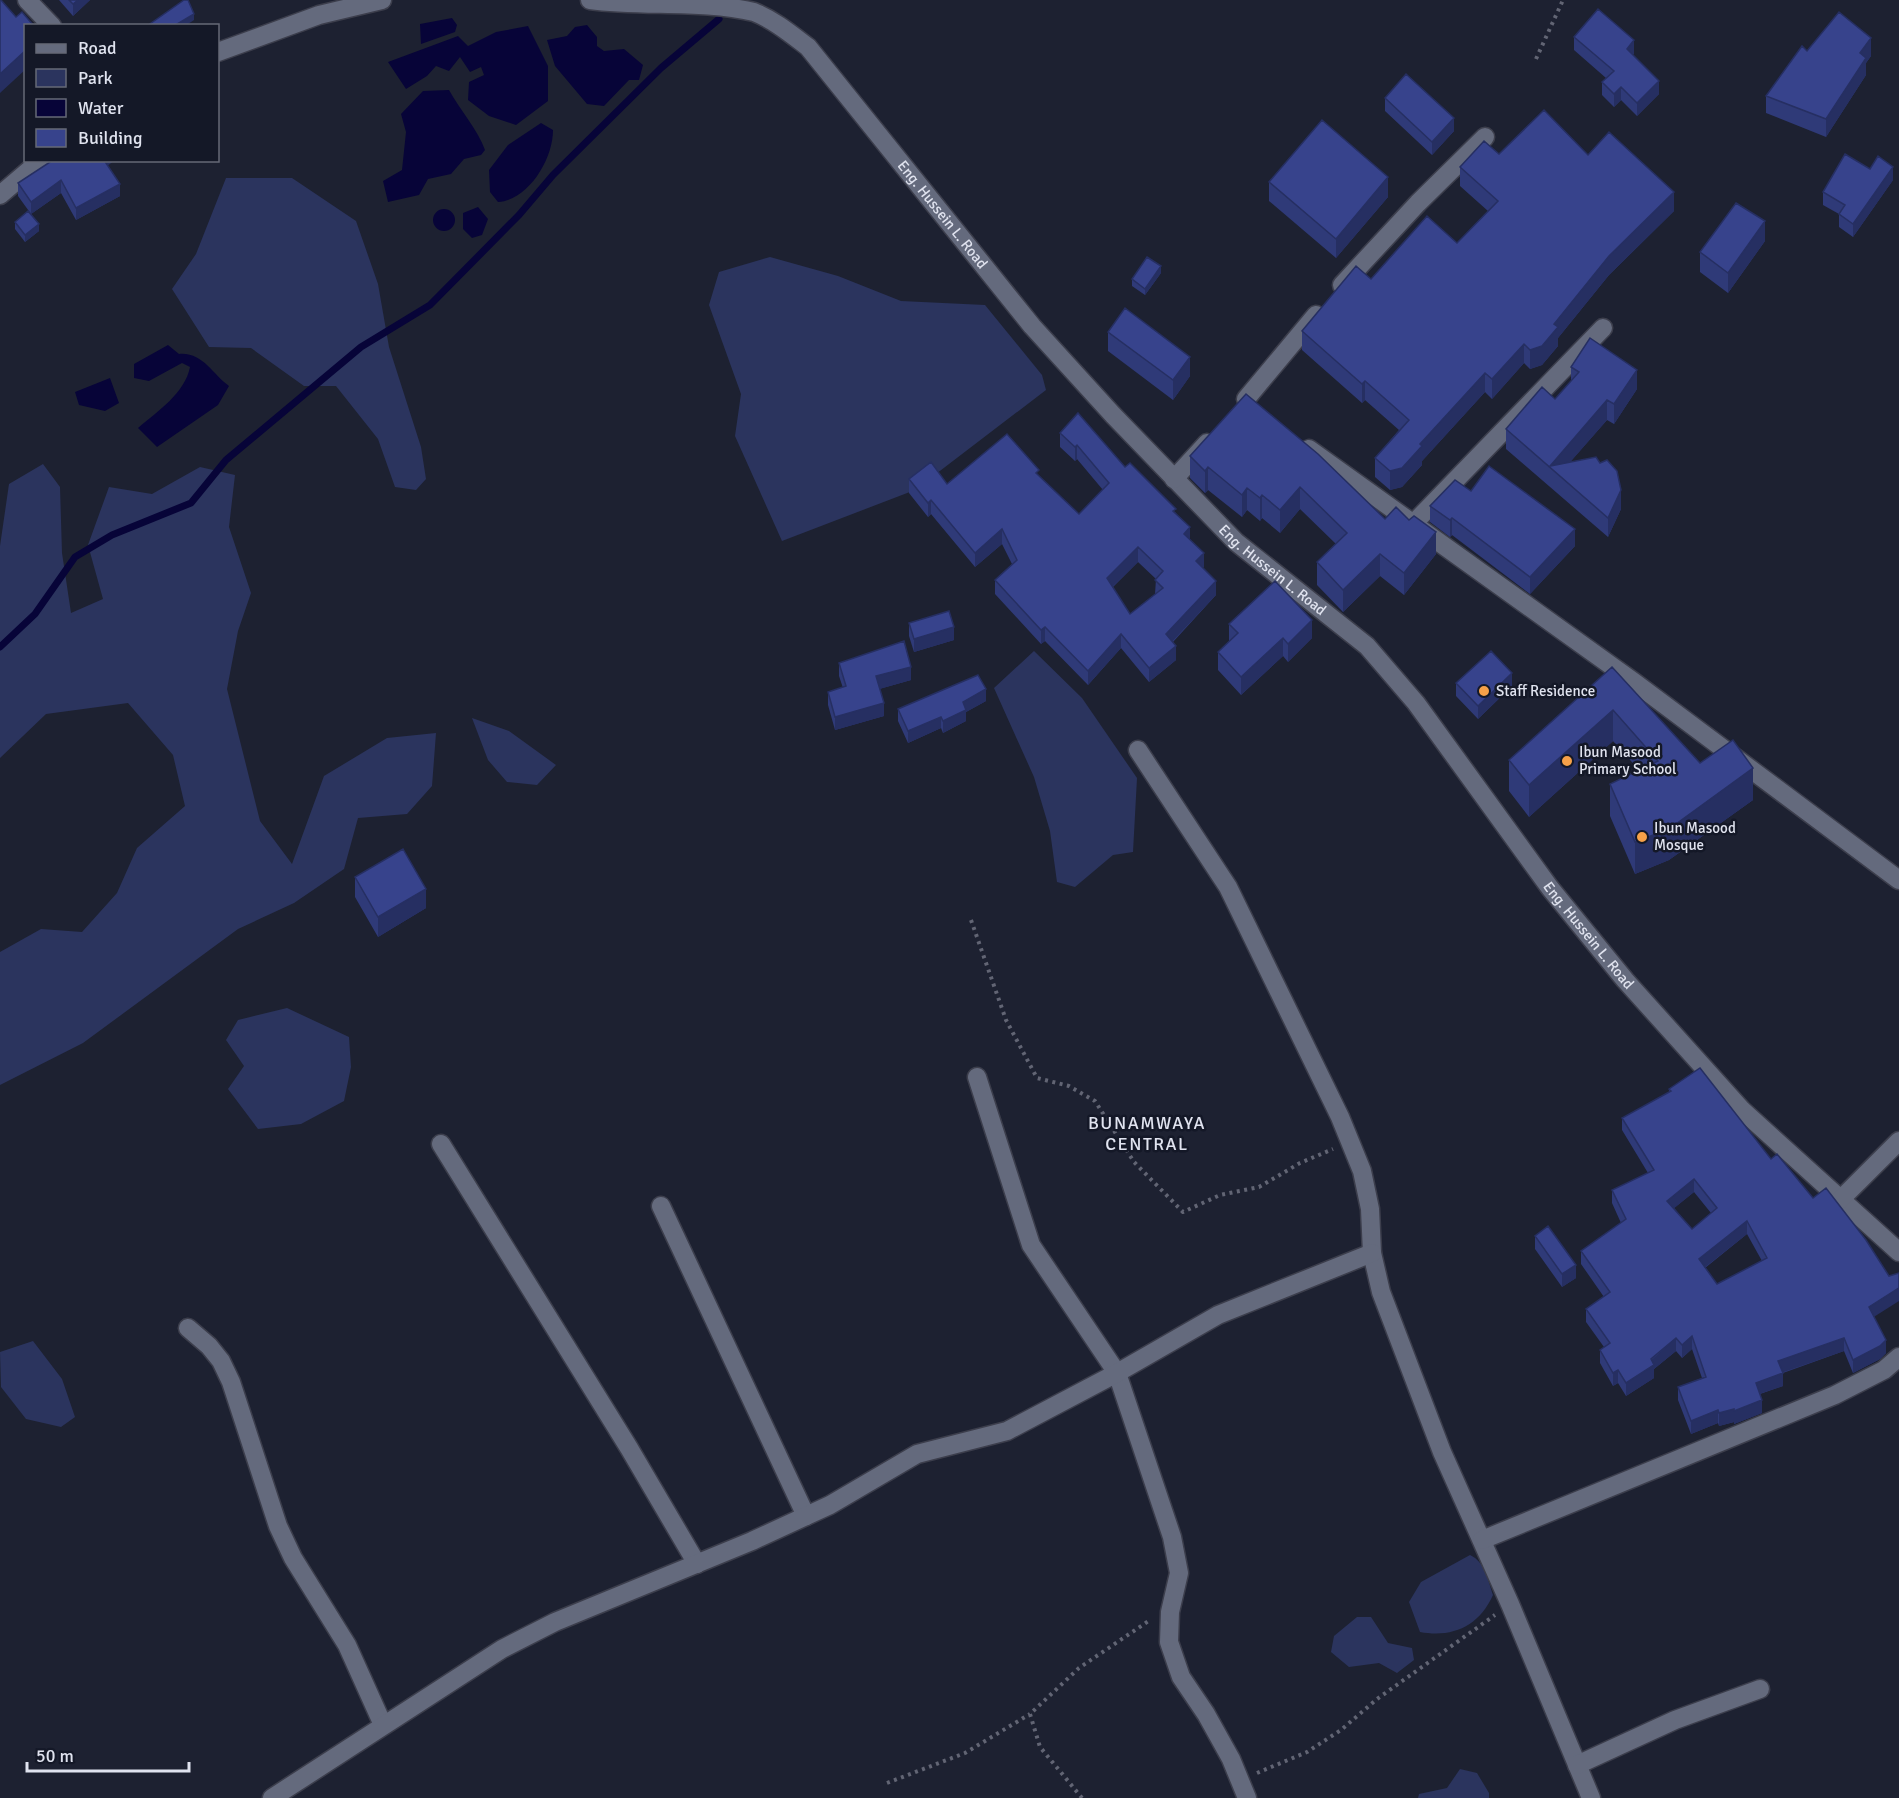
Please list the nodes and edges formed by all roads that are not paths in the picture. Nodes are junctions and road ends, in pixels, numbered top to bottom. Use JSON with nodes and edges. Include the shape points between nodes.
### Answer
{"nodes":[{"id":1,"x":27,"y":0,"type":"edge"},
{"id":2,"x":382,"y":0,"type":"edge"},
{"id":3,"x":590,"y":0,"type":"edge"},
{"id":4,"x":50,"y":24,"type":"edge"},
{"id":5,"x":219,"y":52,"type":"edge"},
{"id":6,"x":1485,"y":137,"type":"dead end"},
{"id":7,"x":39,"y":162,"type":"edge"},
{"id":8,"x":0,"y":195,"type":"edge"},
{"id":9,"x":1603,"y":328,"type":"dead end"},
{"id":10,"x":1232,"y":415,"type":"edge"},
{"id":11,"x":1217,"y":431,"type":"edge"},
{"id":12,"x":1293,"y":436,"type":"edge"},
{"id":13,"x":1174,"y":479,"type":"junction"},
{"id":14,"x":1413,"y":524,"type":"junction"},
{"id":15,"x":1138,"y":750,"type":"dead end"},
{"id":16,"x":1899,"y":880,"type":"edge"},
{"id":17,"x":977,"y":1077,"type":"dead end"},
{"id":18,"x":1899,"y":1141,"type":"edge"},
{"id":19,"x":441,"y":1144,"type":"dead end"},
{"id":20,"x":1840,"y":1200,"type":"junction"},
{"id":21,"x":661,"y":1206,"type":"dead end"},
{"id":22,"x":1899,"y":1252,"type":"edge"},
{"id":23,"x":1372,"y":1253,"type":"junction"},
{"id":24,"x":188,"y":1328,"type":"dead end"},
{"id":25,"x":1899,"y":1357,"type":"edge"},
{"id":26,"x":1117,"y":1373,"type":"junction"},
{"id":27,"x":806,"y":1516,"type":"junction"},
{"id":28,"x":1482,"y":1540,"type":"junction"},
{"id":29,"x":697,"y":1564,"type":"junction"},
{"id":30,"x":1760,"y":1689,"type":"dead end"},
{"id":31,"x":383,"y":1725,"type":"junction"},
{"id":32,"x":1577,"y":1765,"type":"junction"},
{"id":33,"x":272,"y":1798,"type":"edge"},
{"id":34,"x":1247,"y":1798,"type":"edge"},
{"id":35,"x":1591,"y":1798,"type":"edge"}],
"edges":[{"from":1,"to":4,"type":"street"},
{"from":2,"to":5,"type":"street","via":[[319,15]]},
{"from":3,"to":13,"type":"street","name":"Eng. Hussein L. Road","via":[[722,4],[754,12],[783,27],[808,47],[1032,326]]},
{"from":6,"to":10,"type":"street","via":[[1353,271],[1251,403]]},
{"from":7,"to":8,"type":"street"},
{"from":9,"to":14,"type":"street"},
{"from":11,"to":13,"type":"street"},
{"from":12,"to":14,"type":"street"},
{"from":13,"to":20,"type":"street","name":"Eng. Hussein L. Road","via":[[1236,542],[1367,646],[1416,703],[1550,888],[1625,980],[1742,1110]]},
{"from":14,"to":16,"type":"street"},
{"from":15,"to":23,"type":"street","via":[[1228,887],[1350,1142],[1362,1171],[1370,1209]]},
{"from":17,"to":26,"type":"street","via":[[1031,1245]]},
{"from":18,"to":20,"type":"street"},
{"from":19,"to":29,"type":"street"},
{"from":20,"to":22,"type":"street","name":"Eng. Hussein L. Road"},
{"from":21,"to":27,"type":"street"},
{"from":23,"to":26,"type":"street","via":[[1218,1315]]},
{"from":23,"to":28,"type":"street","via":[[1381,1292],[1408,1364]]},
{"from":24,"to":31,"type":"street","via":[[221,1361],[278,1526],[293,1558],[347,1645]]},
{"from":25,"to":28,"type":"street","via":[[1884,1370],[1835,1395]]},
{"from":26,"to":27,"type":"street","via":[[1007,1431],[917,1454]]},
{"from":26,"to":34,"type":"street","via":[[1172,1537],[1179,1573],[1171,1607],[1169,1642],[1181,1677],[1206,1714]]},
{"from":27,"to":29,"type":"street"},
{"from":28,"to":32,"type":"street"},
{"from":29,"to":31,"type":"street","via":[[502,1649]]},
{"from":30,"to":32,"type":"street","via":[[1675,1720]]},
{"from":31,"to":33,"type":"street"},
{"from":32,"to":35,"type":"street"}]}
